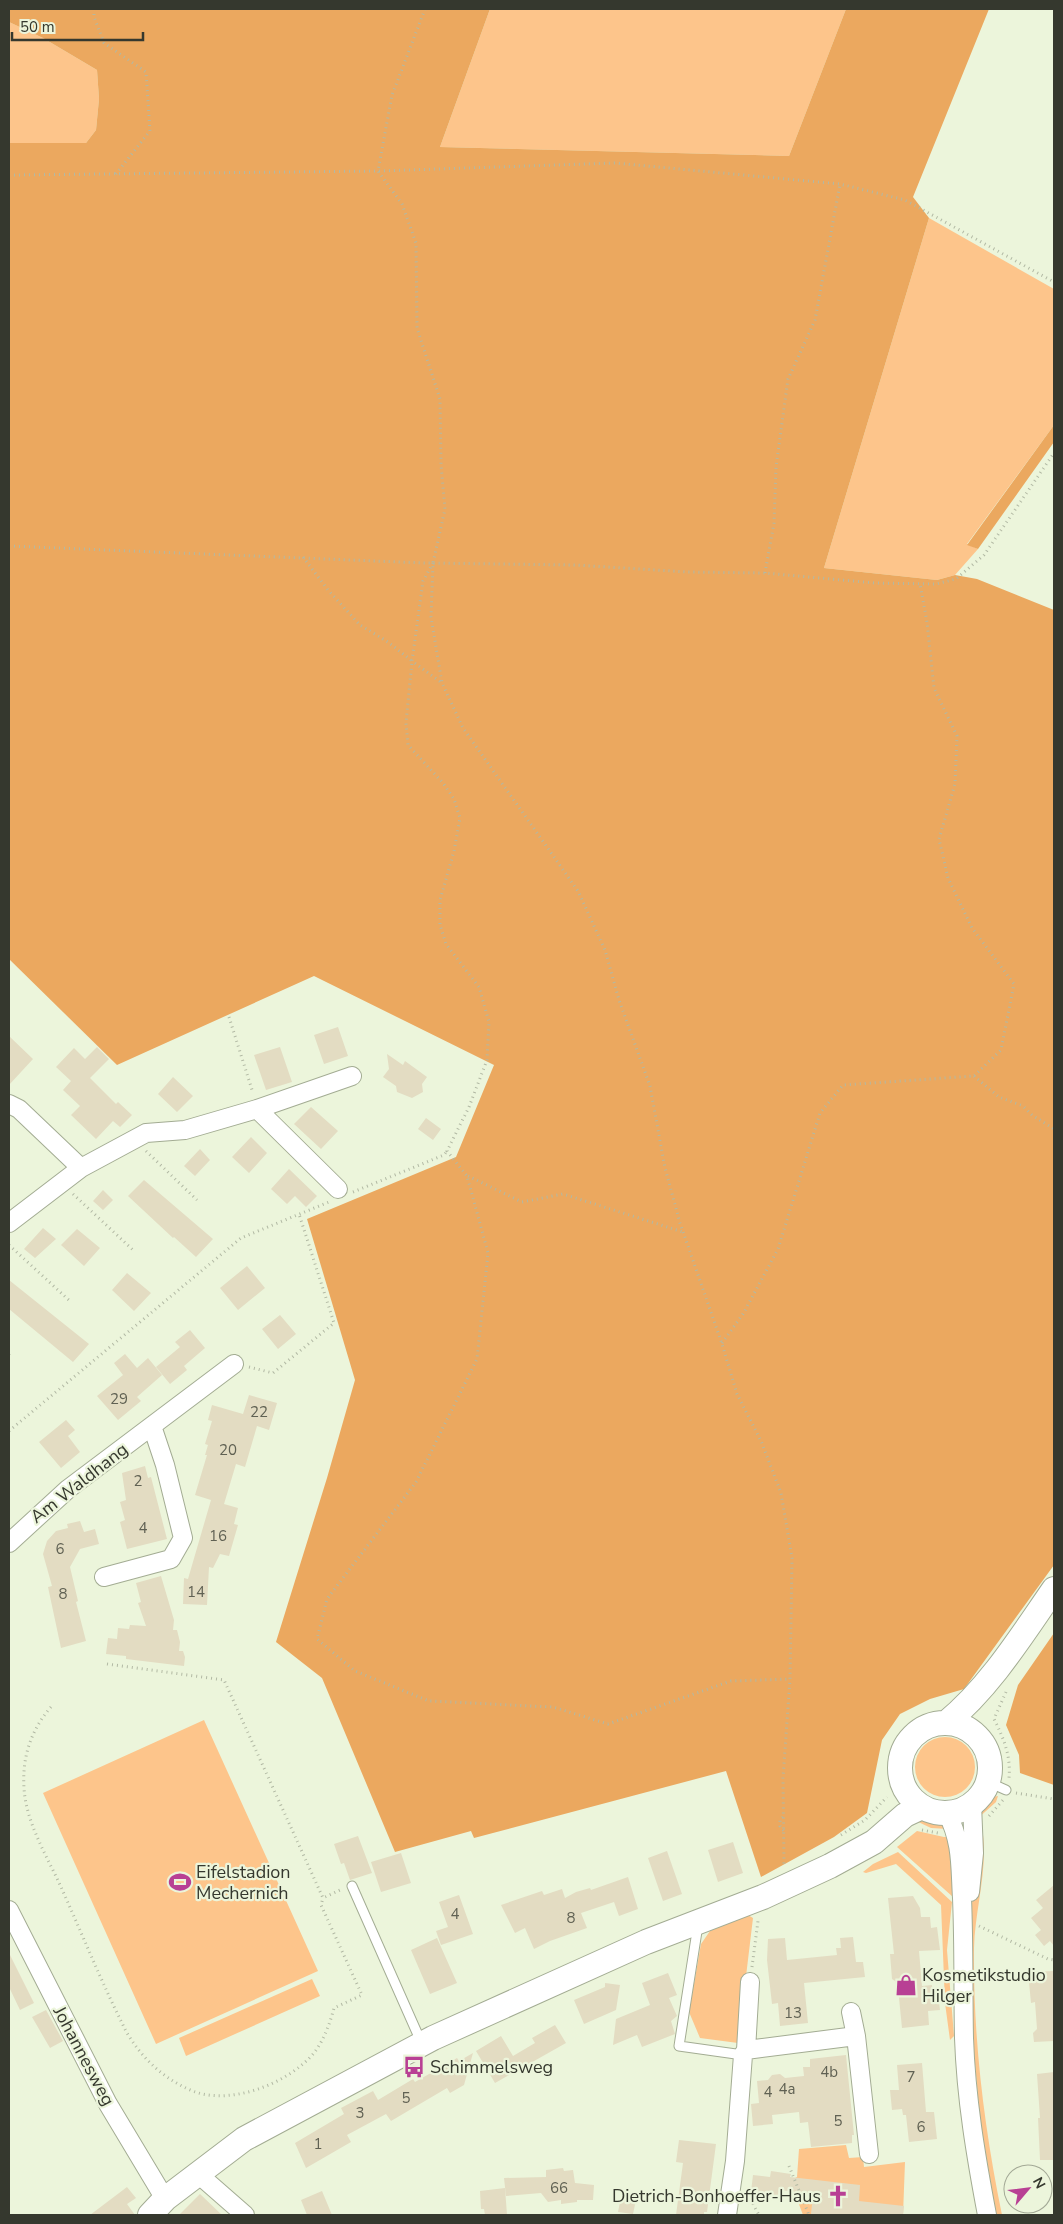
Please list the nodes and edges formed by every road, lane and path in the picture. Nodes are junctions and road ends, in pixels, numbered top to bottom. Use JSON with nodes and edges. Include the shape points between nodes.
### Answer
{"nodes":[{"id":1,"x":94,"y":9,"type":"edge"},
{"id":2,"x":425,"y":9,"type":"edge"},
{"id":3,"x":378,"y":171,"type":"junction"},
{"id":4,"x":115,"y":175,"type":"junction"},
{"id":5,"x":9,"y":176,"type":"edge"},
{"id":6,"x":840,"y":184,"type":"junction"},
{"id":7,"x":1054,"y":282,"type":"edge"},
{"id":8,"x":1054,"y":453,"type":"edge"},
{"id":9,"x":9,"y":546,"type":"edge"},
{"id":10,"x":303,"y":558,"type":"junction"},
{"id":11,"x":433,"y":563,"type":"junction"},
{"id":12,"x":764,"y":573,"type":"junction"},
{"id":13,"x":920,"y":584,"type":"junction"},
{"id":14,"x":412,"y":661,"type":"junction"},
{"id":15,"x":442,"y":683,"type":"junction"},
{"id":16,"x":229,"y":1017,"type":"dead end"},
{"id":17,"x":352,"y":1076,"type":"dead end"},
{"id":18,"x":974,"y":1076,"type":"junction"},
{"id":19,"x":9,"y":1104,"type":"edge"},
{"id":20,"x":257,"y":1109,"type":"junction"},
{"id":21,"x":1054,"y":1129,"type":"edge"},
{"id":22,"x":134,"y":1140,"type":"junction"},
{"id":23,"x":447,"y":1151,"type":"junction"},
{"id":24,"x":81,"y":1168,"type":"junction"},
{"id":25,"x":467,"y":1176,"type":"junction"},
{"id":26,"x":61,"y":1184,"type":"junction"},
{"id":27,"x":339,"y":1195,"type":"junction"},
{"id":28,"x":197,"y":1200,"type":"dead end"},
{"id":29,"x":299,"y":1214,"type":"junction"},
{"id":30,"x":9,"y":1223,"type":"edge"},
{"id":31,"x":683,"y":1232,"type":"junction"},
{"id":32,"x":9,"y":1245,"type":"edge"},
{"id":33,"x":133,"y":1250,"type":"dead end"},
{"id":34,"x":71,"y":1302,"type":"dead end"},
{"id":35,"x":722,"y":1344,"type":"junction"},
{"id":36,"x":234,"y":1364,"type":"joint"},
{"id":37,"x":152,"y":1426,"type":"junction"},
{"id":38,"x":9,"y":1431,"type":"edge"},
{"id":39,"x":9,"y":1543,"type":"edge"},
{"id":40,"x":104,"y":1577,"type":"dead end"},
{"id":41,"x":1054,"y":1589,"type":"edge"},
{"id":42,"x":1010,"y":1652,"type":"junction"},
{"id":43,"x":107,"y":1664,"type":"dead end"},
{"id":44,"x":790,"y":1679,"type":"junction"},
{"id":45,"x":1008,"y":1688,"type":"dead end"},
{"id":46,"x":52,"y":1707,"type":"dead end"},
{"id":47,"x":946,"y":1722,"type":"junction"},
{"id":48,"x":976,"y":1735,"type":"junction"},
{"id":49,"x":1001,"y":1788,"type":"junction"},
{"id":50,"x":896,"y":1791,"type":"junction"},
{"id":51,"x":1054,"y":1799,"type":"edge"},
{"id":52,"x":980,"y":1811,"type":"junction"},
{"id":53,"x":919,"y":1817,"type":"junction"},
{"id":54,"x":945,"y":1823,"type":"junction"},
{"id":55,"x":834,"y":1839,"type":"dead end"},
{"id":56,"x":792,"y":1865,"type":"dead end"},
{"id":57,"x":830,"y":1866,"type":"junction"},
{"id":58,"x":350,"y":1886,"type":"joint"},
{"id":59,"x":323,"y":1898,"type":"junction"},
{"id":60,"x":9,"y":1910,"type":"edge"},
{"id":61,"x":759,"y":1915,"type":"dead end"},
{"id":62,"x":980,"y":1918,"type":"dead end"},
{"id":63,"x":698,"y":1921,"type":"junction"},
{"id":64,"x":979,"y":1926,"type":"junction"},
{"id":65,"x":971,"y":1938,"type":"junction"},
{"id":66,"x":1054,"y":1960,"type":"edge"},
{"id":67,"x":750,"y":1982,"type":"joint"},
{"id":68,"x":851,"y":2012,"type":"dead end"},
{"id":69,"x":856,"y":2036,"type":"junction"},
{"id":70,"x":422,"y":2044,"type":"junction"},
{"id":71,"x":744,"y":2052,"type":"junction"},
{"id":72,"x":869,"y":2154,"type":"dead end"},
{"id":73,"x":789,"y":2166,"type":"dead end"},
{"id":74,"x":197,"y":2173,"type":"junction"},
{"id":75,"x":749,"y":2187,"type":"dead end"},
{"id":76,"x":158,"y":2207,"type":"edge"},
{"id":77,"x":245,"y":2215,"type":"edge"},
{"id":78,"x":728,"y":2215,"type":"edge"},
{"id":79,"x":759,"y":2215,"type":"edge"},
{"id":80,"x":809,"y":2215,"type":"edge"},
{"id":81,"x":987,"y":2215,"type":"edge"}],
"edges":[{"from":1,"to":4,"type":"path","via":[[104,43],[146,72],[150,131]]},
{"from":2,"to":3,"type":"path","via":[[392,95]]},
{"from":3,"to":4,"type":"path"},
{"from":3,"to":6,"type":"path","via":[[615,163]]},
{"from":3,"to":11,"type":"path","via":[[402,204],[416,244],[417,328],[440,399],[445,509]]},
{"from":4,"to":5,"type":"path"},
{"from":6,"to":7,"type":"path","via":[[905,200]]},
{"from":6,"to":12,"type":"path","via":[[815,320],[788,379],[776,467],[774,524]]},
{"from":8,"to":13,"type":"path","via":[[984,555],[956,579]]},
{"from":9,"to":10,"type":"path"},
{"from":10,"to":11,"type":"path"},
{"from":10,"to":14,"type":"path","via":[[360,625]]},
{"from":11,"to":12,"type":"path"},
{"from":11,"to":14,"type":"path","via":[[423,581]]},
{"from":11,"to":15,"type":"path","via":[[431,616]]},
{"from":12,"to":13,"type":"path"},
{"from":13,"to":18,"type":"path","via":[[934,688],[957,736],[955,784],[939,840],[948,878],[972,928],[1014,984],[1001,1050]]},
{"from":14,"to":15,"type":"path"},
{"from":14,"to":23,"type":"path","via":[[406,723],[408,745],[443,783],[454,799],[460,818],[440,900],[440,925],[446,944],[479,987],[488,1022],[486,1060],[469,1107]]},
{"from":15,"to":31,"type":"path","via":[[463,728],[578,891],[605,950],[650,1086],[665,1168]]},
{"from":16,"to":20,"type":"path"},
{"from":17,"to":20,"type":"street"},
{"from":18,"to":21,"type":"path","via":[[999,1097],[1023,1106]]},
{"from":18,"to":35,"type":"path","via":[[843,1085],[820,1113],[778,1249],[743,1314]]},
{"from":19,"to":24,"type":"street","via":[[19,1109]]},
{"from":20,"to":22,"type":"street","via":[[185,1130],[146,1133]]},
{"from":20,"to":27,"type":"street"},
{"from":22,"to":24,"type":"street"},
{"from":22,"to":28,"type":"path"},
{"from":23,"to":25,"type":"path"},
{"from":23,"to":27,"type":"path","via":[[444,1155]]},
{"from":24,"to":26,"type":"street"},
{"from":25,"to":31,"type":"path","via":[[522,1202],[563,1194]]},
{"from":25,"to":44,"type":"path","via":[[488,1253],[477,1359],[416,1482],[327,1599],[317,1639],[355,1671],[429,1701],[553,1707],[608,1724],[731,1680]]},
{"from":26,"to":30,"type":"street"},
{"from":26,"to":33,"type":"path"},
{"from":27,"to":29,"type":"path"},
{"from":29,"to":36,"type":"path","via":[[334,1323],[273,1373]]},
{"from":29,"to":38,"type":"path","via":[[241,1238]]},
{"from":31,"to":35,"type":"path"},
{"from":32,"to":34,"type":"path"},
{"from":35,"to":44,"type":"path","via":[[736,1394],[762,1441],[781,1493],[792,1558]]},
{"from":36,"to":37,"type":"street","name":"Am Waldhang"},
{"from":37,"to":39,"type":"street","name":"Am Waldhang","via":[[68,1489]]},
{"from":37,"to":40,"type":"street","via":[[166,1465],[183,1538],[171,1559]]},
{"from":41,"to":42,"type":"street"},
{"from":42,"to":47,"type":"street","via":[[962,1710]]},
{"from":42,"to":48,"type":"street","via":[[979,1710]]},
{"from":43,"to":59,"type":"path","via":[[224,1680]]},
{"from":44,"to":56,"type":"path","via":[[783,1778],[784,1869]]},
{"from":45,"to":49,"type":"path","via":[[994,1720],[1008,1749],[1010,1766]]},
{"from":46,"to":59,"type":"path","via":[[31,1736],[26,1751],[23,1773],[26,1804],[120,2019],[136,2048],[164,2075],[190,2090],[210,2094],[239,2093],[271,2086],[315,2052],[330,2024],[334,2008],[362,1995],[321,1905]]},
{"from":47,"to":48,"type":"street","via":[[962,1726]]},
{"from":47,"to":50,"type":"street","via":[[918,1732],[908,1743],[901,1756]]},
{"from":48,"to":49,"type":"street","via":[[986,1749]]},
{"from":49,"to":51,"type":"path"},
{"from":49,"to":52,"type":"street","via":[[981,1794]]},
{"from":49,"to":52,"type":"path","via":[[999,1807]]},
{"from":50,"to":53,"type":"street","via":[[911,1798]]},
{"from":50,"to":55,"type":"path","via":[[865,1820]]},
{"from":50,"to":57,"type":"street","via":[[893,1803]]},
{"from":52,"to":54,"type":"street","via":[[960,1810]]},
{"from":52,"to":65,"type":"street","via":[[974,1853]]},
{"from":53,"to":54,"type":"path"},
{"from":53,"to":54,"type":"street","via":[[934,1811]]},
{"from":53,"to":57,"type":"street","via":[[904,1815],[874,1842]]},
{"from":54,"to":65,"type":"street","via":[[956,1831]]},
{"from":57,"to":63,"type":"street","via":[[763,1897]]},
{"from":58,"to":59,"type":"path"},
{"from":58,"to":70,"type":"lane"},
{"from":60,"to":76,"type":"street","name":"Johannesweg"},
{"from":61,"to":67,"type":"path"},
{"from":62,"to":64,"type":"path"},
{"from":63,"to":70,"type":"street"},
{"from":63,"to":71,"type":"lane","via":[[679,2046]]},
{"from":64,"to":65,"type":"path"},
{"from":64,"to":66,"type":"path"},
{"from":65,"to":81,"type":"street","via":[[964,2040],[973,2140]]},
{"from":67,"to":71,"type":"street"},
{"from":68,"to":69,"type":"street"},
{"from":69,"to":71,"type":"street"},
{"from":69,"to":72,"type":"street"},
{"from":70,"to":74,"type":"street","via":[[244,2139]]},
{"from":71,"to":78,"type":"street"},
{"from":73,"to":80,"type":"path"},
{"from":74,"to":76,"type":"street"},
{"from":74,"to":77,"type":"street"},
{"from":75,"to":79,"type":"path","via":[[748,2196]]}]}
